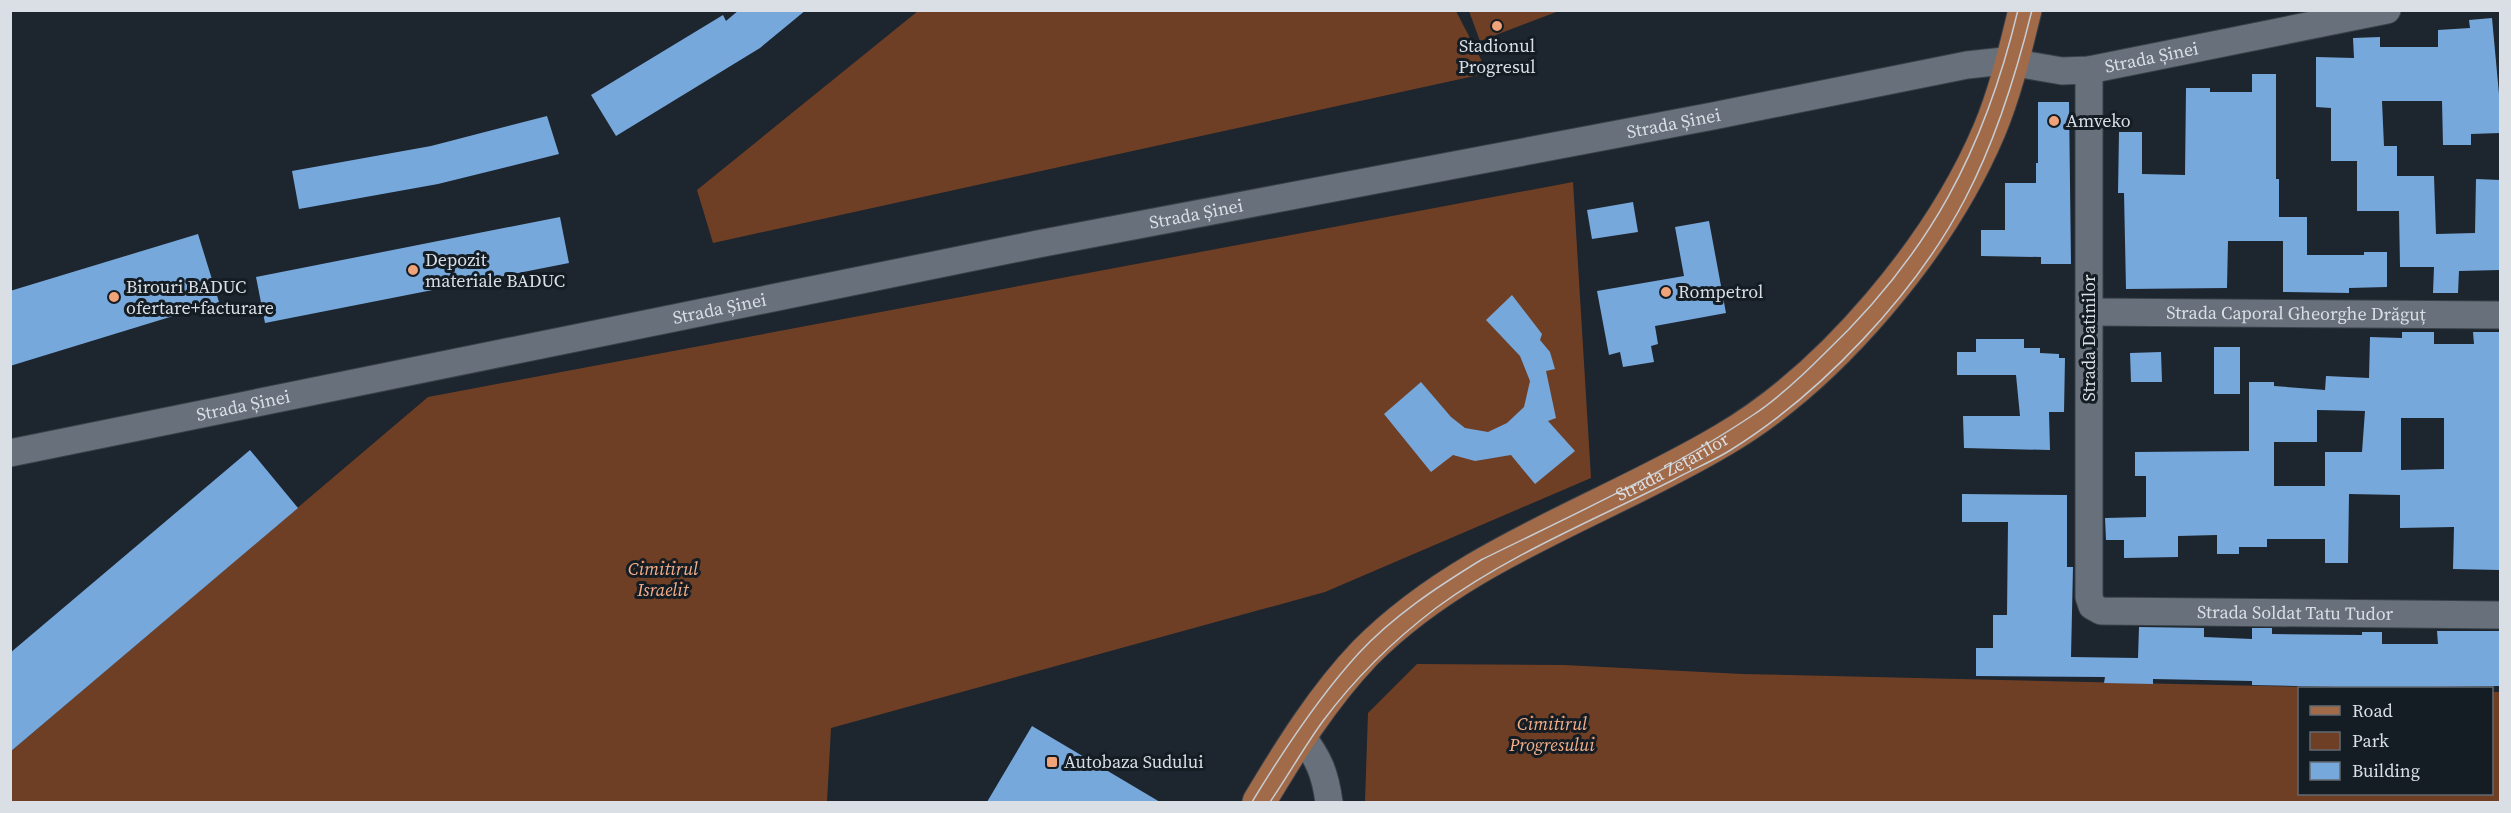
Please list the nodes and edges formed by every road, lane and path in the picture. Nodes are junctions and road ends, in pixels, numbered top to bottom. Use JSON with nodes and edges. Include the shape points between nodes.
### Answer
{"nodes":[{"id":1,"x":2025,"y":10,"type":"edge"},
{"id":2,"x":2387,"y":10,"type":"edge"},
{"id":3,"x":2012,"y":62,"type":"junction"},
{"id":4,"x":2089,"y":70,"type":"junction"},
{"id":5,"x":2090,"y":312,"type":"junction"},
{"id":6,"x":2500,"y":315,"type":"edge"},
{"id":7,"x":10,"y":453,"type":"edge"},
{"id":8,"x":2092,"y":606,"type":"joint"},
{"id":9,"x":2500,"y":615,"type":"edge"},
{"id":10,"x":1301,"y":735,"type":"junction"},
{"id":11,"x":1259,"y":802,"type":"edge"},
{"id":12,"x":1329,"y":802,"type":"edge"}],
"edges":[{"from":1,"to":3,"type":"main road","name":"Strada Zețarilor"},
{"from":2,"to":4,"type":"street","name":"Strada Șinei"},
{"from":3,"to":4,"type":"street","name":"Strada Șinei","via":[[2047,69]]},
{"from":3,"to":7,"type":"street","name":"Strada Șinei","via":[[1967,65],[1038,244]]},
{"from":3,"to":10,"type":"main road","name":"Strada Zețarilor","via":[[1989,130],[1966,179],[1934,232],[1904,275],[1815,369],[1771,408],[1725,440],[1484,564],[1438,593],[1364,654]]},
{"from":4,"to":5,"type":"street","name":"Strada Datinilor"},
{"from":5,"to":6,"type":"street","name":"Strada Caporal Gheorghe Drăguț"},
{"from":5,"to":8,"type":"street","name":"Strada Datinilor"},
{"from":8,"to":9,"type":"street","name":"Strada Soldat Tatu Tudor","via":[[2101,611]]},
{"from":10,"to":11,"type":"main road","name":"Strada Zețarilor"},
{"from":10,"to":12,"type":"street","via":[[1319,761]]}]}
